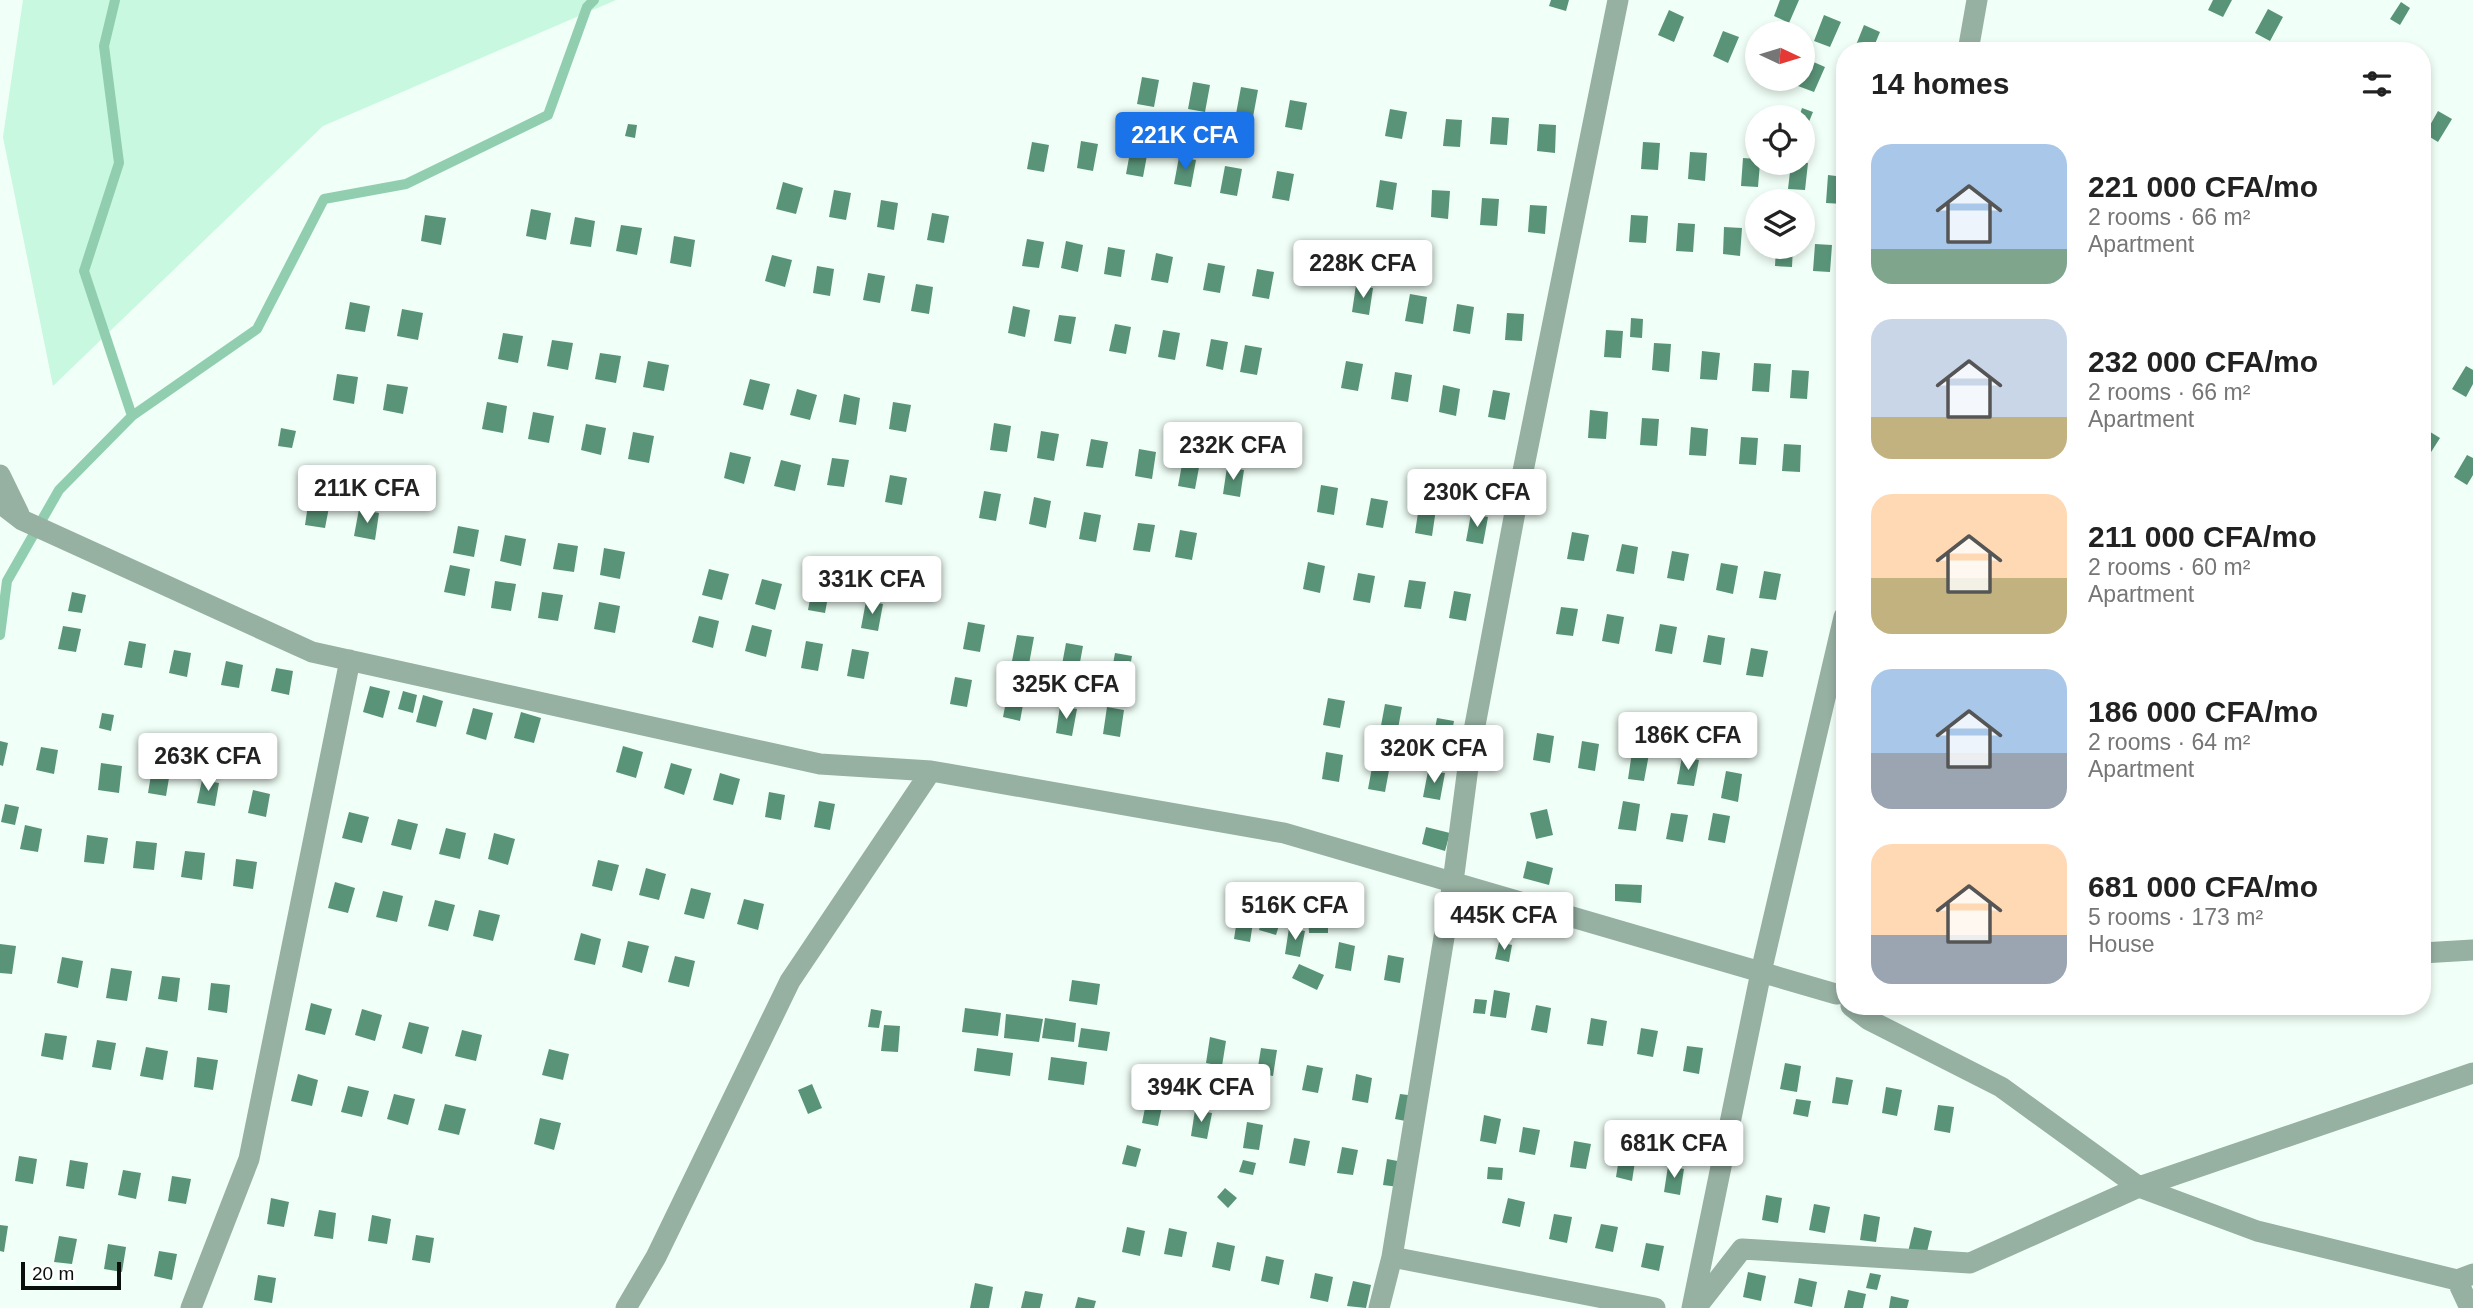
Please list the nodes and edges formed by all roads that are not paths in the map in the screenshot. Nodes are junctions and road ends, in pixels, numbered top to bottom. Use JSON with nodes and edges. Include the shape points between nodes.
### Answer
{"nodes":[{"id":1,"x":1618,"y":0,"type":"edge"},
{"id":2,"x":1977,"y":0,"type":"edge"},
{"id":3,"x":1970,"y":42,"type":"edge"},
{"id":4,"x":0,"y":474,"type":"edge"},
{"id":5,"x":0,"y":503,"type":"edge"},
{"id":6,"x":22,"y":520,"type":"junction"},
{"id":7,"x":1836,"y":651,"type":"edge"},
{"id":8,"x":350,"y":660,"type":"junction"},
{"id":9,"x":931,"y":771,"type":"junction"},
{"id":10,"x":1453,"y":882,"type":"junction"},
{"id":11,"x":2473,"y":950,"type":"edge"},
{"id":12,"x":2431,"y":952,"type":"edge"},
{"id":13,"x":1761,"y":972,"type":"junction"},
{"id":14,"x":1836,"y":996,"type":"edge"},
{"id":15,"x":1863,"y":1015,"type":"edge"},
{"id":16,"x":2473,"y":1073,"type":"edge"},
{"id":17,"x":2139,"y":1187,"type":"junction"},
{"id":18,"x":1392,"y":1257,"type":"junction"},
{"id":19,"x":2465,"y":1277,"type":"edge"},
{"id":20,"x":191,"y":1308,"type":"edge"},
{"id":21,"x":626,"y":1308,"type":"edge"},
{"id":22,"x":1379,"y":1308,"type":"edge"},
{"id":23,"x":1654,"y":1308,"type":"edge"},
{"id":24,"x":1694,"y":1308,"type":"edge"},
{"id":25,"x":2470,"y":1308,"type":"edge"}],
"edges":[{"from":1,"to":10,"type":"street","via":[[1470,752]]},
{"from":2,"to":3,"type":"street"},
{"from":4,"to":6,"type":"street"},
{"from":5,"to":6,"type":"street"},
{"from":6,"to":8,"type":"street","via":[[312,652]]},
{"from":7,"to":13,"type":"street"},
{"from":8,"to":9,"type":"street","via":[[820,764]]},
{"from":8,"to":20,"type":"street","via":[[248,1159]]},
{"from":9,"to":10,"type":"street","via":[[1284,833]]},
{"from":9,"to":21,"type":"street","via":[[790,981],[656,1257]]},
{"from":10,"to":13,"type":"street"},
{"from":10,"to":18,"type":"street"},
{"from":11,"to":12,"type":"street"},
{"from":13,"to":14,"type":"street"},
{"from":13,"to":24,"type":"street"},
{"from":15,"to":17,"type":"street","via":[[2001,1087]]},
{"from":16,"to":17,"type":"street"},
{"from":17,"to":19,"type":"street","via":[[2257,1231]]},
{"from":17,"to":24,"type":"street","via":[[1970,1263],[1742,1250]]},
{"from":18,"to":22,"type":"street"},
{"from":18,"to":23,"type":"street"},
{"from":19,"to":25,"type":"street"}]}
